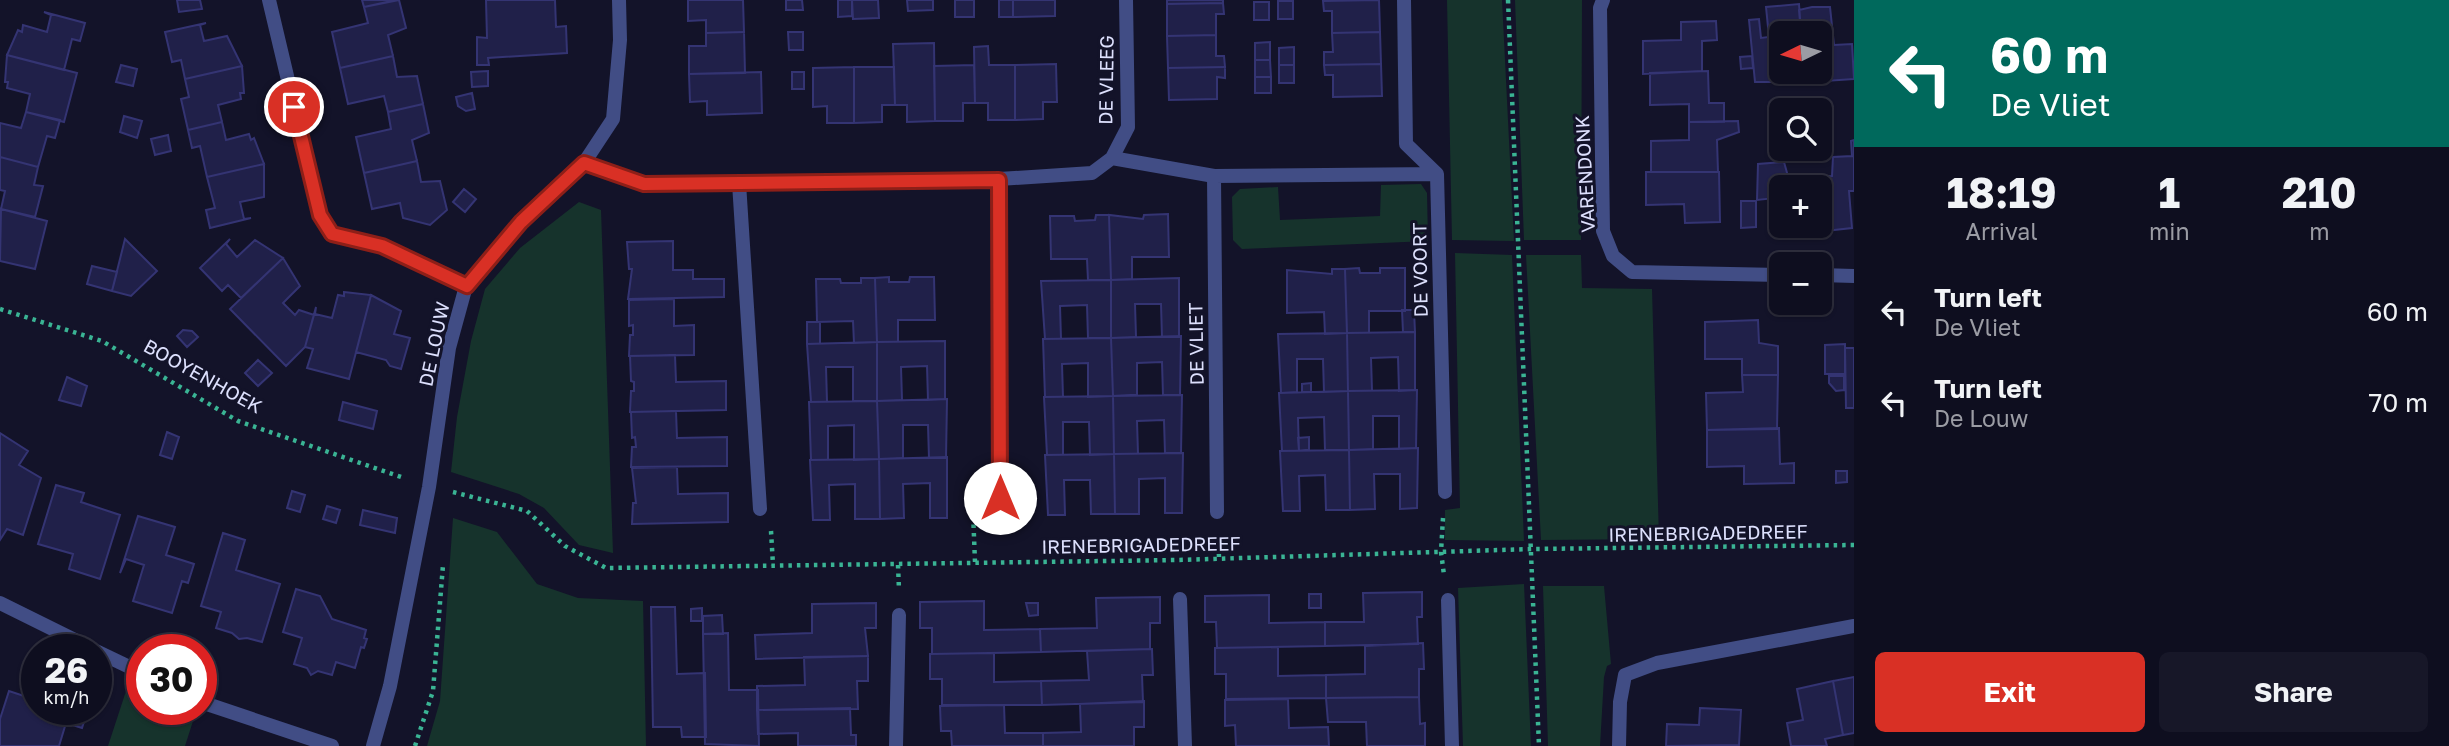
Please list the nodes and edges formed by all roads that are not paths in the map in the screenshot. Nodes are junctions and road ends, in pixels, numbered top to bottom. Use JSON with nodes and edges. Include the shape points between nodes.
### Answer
{"nodes":[{"id":1,"x":269,"y":0,"type":"edge"},
{"id":2,"x":619,"y":0,"type":"edge"},
{"id":3,"x":1126,"y":0,"type":"edge"},
{"id":4,"x":1404,"y":0,"type":"edge"},
{"id":5,"x":1604,"y":0,"type":"edge"},
{"id":6,"x":1112,"y":158,"type":"junction"},
{"id":7,"x":584,"y":163,"type":"junction"},
{"id":8,"x":1437,"y":174,"type":"junction"},
{"id":9,"x":1214,"y":176,"type":"junction"},
{"id":10,"x":999,"y":180,"type":"junction"},
{"id":11,"x":739,"y":183,"type":"junction"},
{"id":12,"x":1769,"y":275,"type":"edge"},
{"id":13,"x":1832,"y":275,"type":"edge"},
{"id":14,"x":1854,"y":276,"type":"edge"},
{"id":15,"x":467,"y":286,"type":"junction"},
{"id":16,"x":1445,"y":492,"type":"road end"},
{"id":17,"x":1000,"y":498,"type":"road end"},
{"id":18,"x":760,"y":509,"type":"dead end"},
{"id":19,"x":1217,"y":512,"type":"dead end"},
{"id":20,"x":1180,"y":599,"type":"dead end"},
{"id":21,"x":1448,"y":600,"type":"dead end"},
{"id":22,"x":0,"y":603,"type":"edge"},
{"id":23,"x":899,"y":615,"type":"dead end"},
{"id":24,"x":1854,"y":626,"type":"edge"},
{"id":25,"x":63,"y":634,"type":"edge"},
{"id":26,"x":217,"y":707,"type":"edge"},
{"id":27,"x":332,"y":746,"type":"edge"},
{"id":28,"x":373,"y":746,"type":"edge"},
{"id":29,"x":896,"y":746,"type":"edge"},
{"id":30,"x":1185,"y":746,"type":"edge"},
{"id":31,"x":1452,"y":746,"type":"edge"},
{"id":32,"x":1619,"y":746,"type":"edge"}],
"edges":[{"from":1,"to":15,"type":"street","via":[[320,215],[332,234],[382,246]]},
{"from":2,"to":7,"type":"street","name":"DE LOUW","via":[[612,119]]},
{"from":3,"to":6,"type":"street","name":"DE VLEEG","via":[[1128,127]]},
{"from":4,"to":8,"type":"street","via":[[1406,144]]},
{"from":5,"to":12,"type":"street","name":"VARENDONK","via":[[1600,8],[1603,231],[1613,256],[1632,272]]},
{"from":6,"to":9,"type":"street"},
{"from":6,"to":10,"type":"street","via":[[1092,173]]},
{"from":7,"to":11,"type":"street","via":[[644,184]]},
{"from":7,"to":15,"type":"street","name":"DE LOUW","via":[[521,222]]},
{"from":8,"to":9,"type":"street"},
{"from":8,"to":16,"type":"street","name":"DE VOORT"},
{"from":9,"to":19,"type":"street","name":"DE VLIET"},
{"from":10,"to":11,"type":"street"},
{"from":10,"to":17,"type":"street"},
{"from":11,"to":18,"type":"street"},
{"from":13,"to":14,"type":"street"},
{"from":15,"to":28,"type":"street","name":"DE LOUW","via":[[449,348],[429,487],[390,686]]},
{"from":20,"to":30,"type":"street"},
{"from":21,"to":31,"type":"street"},
{"from":22,"to":25,"type":"street"},
{"from":23,"to":29,"type":"street"},
{"from":24,"to":32,"type":"street","via":[[1657,663],[1625,675]]},
{"from":26,"to":27,"type":"street"}]}
